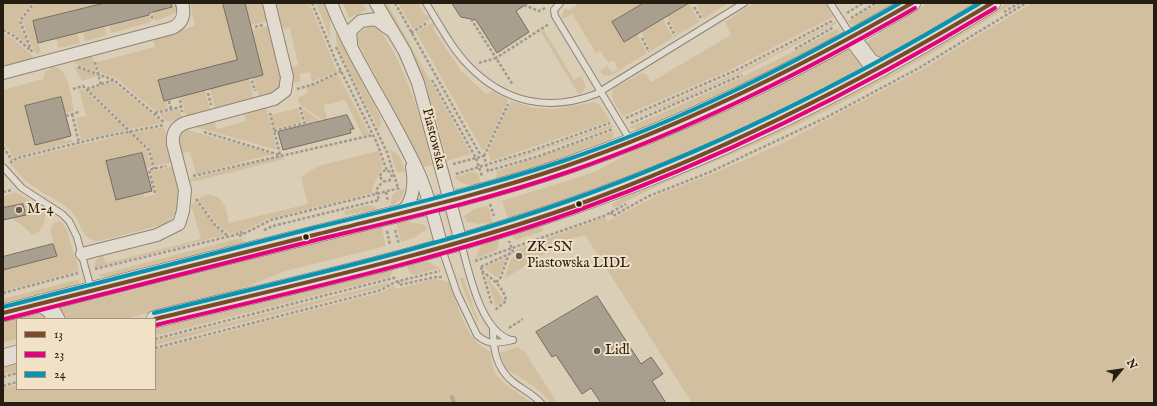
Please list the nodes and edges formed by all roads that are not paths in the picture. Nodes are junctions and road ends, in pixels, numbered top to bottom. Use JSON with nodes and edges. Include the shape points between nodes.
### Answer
{"nodes":[{"id":1,"x":182,"y":3,"type":"edge"},
{"id":2,"x":269,"y":3,"type":"edge"},
{"id":3,"x":331,"y":3,"type":"edge"},
{"id":4,"x":376,"y":3,"type":"edge"},
{"id":5,"x":426,"y":3,"type":"edge"},
{"id":6,"x":560,"y":3,"type":"edge"},
{"id":7,"x":744,"y":3,"type":"edge"},
{"id":8,"x":830,"y":3,"type":"edge"},
{"id":9,"x":912,"y":3,"type":"edge"},
{"id":10,"x":992,"y":3,"type":"edge"},
{"id":11,"x":398,"y":38,"type":"junction"},
{"id":12,"x":852,"y":38,"type":"junction"},
{"id":13,"x":352,"y":49,"type":"junction"},
{"id":14,"x":882,"y":68,"type":"junction"},
{"id":15,"x":3,"y":73,"type":"edge"},
{"id":16,"x":601,"y":91,"type":"junction"},
{"id":17,"x":631,"y":142,"type":"junction"},
{"id":18,"x":411,"y":160,"type":"junction"},
{"id":19,"x":3,"y":168,"type":"edge"},
{"id":20,"x":449,"y":200,"type":"junction"},
{"id":21,"x":430,"y":206,"type":"junction"},
{"id":22,"x":391,"y":218,"type":"junction"},
{"id":23,"x":461,"y":242,"type":"junction"},
{"id":24,"x":442,"y":247,"type":"junction"},
{"id":25,"x":82,"y":254,"type":"junction"},
{"id":26,"x":88,"y":279,"type":"junction"},
{"id":27,"x":40,"y":303,"type":"junction"},
{"id":28,"x":3,"y":313,"type":"edge"},
{"id":29,"x":55,"y":318,"type":"edge"},
{"id":30,"x":156,"y":319,"type":"edge"},
{"id":31,"x":493,"y":328,"type":"junction"},
{"id":32,"x":493,"y":344,"type":"junction"},
{"id":33,"x":16,"y":354,"type":"edge"},
{"id":34,"x":3,"y":358,"type":"edge"},
{"id":35,"x":541,"y":403,"type":"edge"}],
"edges":[{"from":1,"to":15,"type":"street","via":[[183,18],[175,26]]},
{"from":2,"to":25,"type":"street","via":[[287,77],[287,87],[278,97],[185,123],[177,128],[173,136],[185,190],[181,221],[157,235]]},
{"from":3,"to":13,"type":"street","name":"Piastowska"},
{"from":4,"to":11,"type":"street","name":"Piastowska"},
{"from":5,"to":16,"type":"lane","via":[[468,65],[486,81],[512,96],[532,102],[554,103],[579,99]]},
{"from":6,"to":16,"type":"lane","via":[[554,10],[557,19]]},
{"from":7,"to":16,"type":"lane"},
{"from":8,"to":12,"type":"lane"},
{"from":9,"to":12,"type":"street"},
{"from":10,"to":14,"type":"street"},
{"from":11,"to":13,"type":"street","name":"Piastowska","via":[[382,22],[366,19],[350,31]]},
{"from":11,"to":20,"type":"street","name":"Piastowska","via":[[421,90]]},
{"from":12,"to":14,"type":"street","via":[[870,62]]},
{"from":12,"to":17,"type":"street","via":[[728,102]]},
{"from":13,"to":18,"type":"street","name":"Piastowska"},
{"from":14,"to":23,"type":"street","via":[[777,121],[663,171],[579,204]]},
{"from":16,"to":17,"type":"lane"},
{"from":17,"to":20,"type":"street","via":[[565,166]]},
{"from":18,"to":21,"type":"street","name":"Piastowska"},
{"from":18,"to":22,"type":"street","name":"Piastowska","via":[[414,180],[412,191],[404,209]]},
{"from":19,"to":25,"type":"lane","via":[[22,188],[69,221]]},
{"from":20,"to":21,"type":"street"},
{"from":20,"to":23,"type":"street","name":"Piastowska"},
{"from":21,"to":22,"type":"street"},
{"from":21,"to":24,"type":"street","name":"Piastowska"},
{"from":22,"to":26,"type":"street"},
{"from":23,"to":24,"type":"street"},
{"from":23,"to":31,"type":"lane","via":[[478,298]]},
{"from":24,"to":30,"type":"street","via":[[399,265]]},
{"from":24,"to":32,"type":"lane","via":[[457,293],[474,331],[482,340]]},
{"from":25,"to":26,"type":"lane"},
{"from":26,"to":27,"type":"street"},
{"from":27,"to":28,"type":"street"},
{"from":27,"to":29,"type":"street","via":[[50,309]]},
{"from":31,"to":32,"type":"lane"},
{"from":31,"to":32,"type":"lane","via":[[500,335],[513,340]]},
{"from":32,"to":35,"type":"lane","via":[[500,369],[512,382]]},
{"from":33,"to":34,"type":"street"}]}
